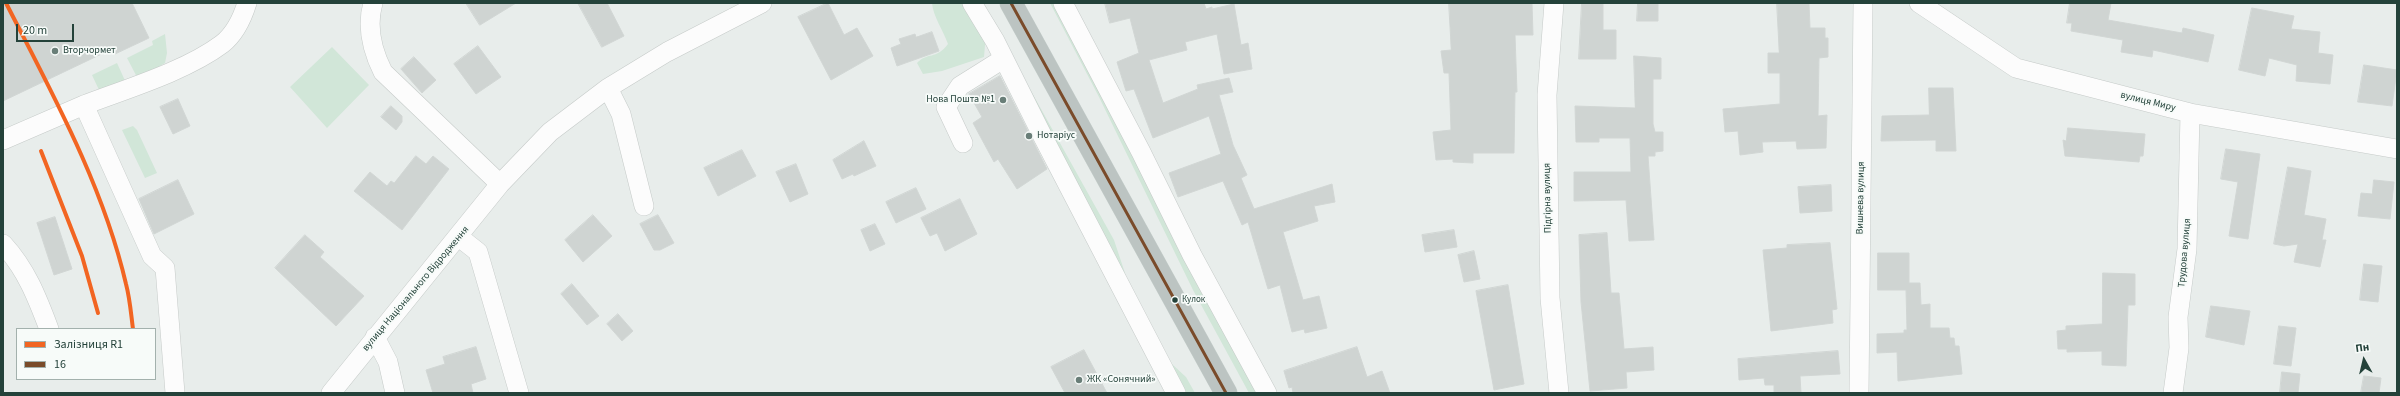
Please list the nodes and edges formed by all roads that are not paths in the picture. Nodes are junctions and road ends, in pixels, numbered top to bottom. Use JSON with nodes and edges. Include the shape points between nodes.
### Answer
{"nodes":[{"id":1,"x":247,"y":3,"type":"edge"},
{"id":2,"x":373,"y":3,"type":"edge"},
{"id":3,"x":762,"y":3,"type":"edge"},
{"id":4,"x":972,"y":3,"type":"edge"},
{"id":5,"x":1011,"y":3,"type":"edge"},
{"id":6,"x":1062,"y":3,"type":"edge"},
{"id":7,"x":1554,"y":3,"type":"edge"},
{"id":8,"x":1863,"y":3,"type":"edge"},
{"id":9,"x":1919,"y":3,"type":"edge"},
{"id":10,"x":1003,"y":59,"type":"junction"},
{"id":11,"x":608,"y":88,"type":"junction"},
{"id":12,"x":84,"y":105,"type":"junction"},
{"id":13,"x":2190,"y":113,"type":"junction"},
{"id":14,"x":3,"y":140,"type":"edge"},
{"id":15,"x":963,"y":143,"type":"dead end"},
{"id":16,"x":2397,"y":149,"type":"edge"},
{"id":17,"x":500,"y":184,"type":"junction"},
{"id":18,"x":644,"y":206,"type":"dead end"},
{"id":19,"x":459,"y":237,"type":"junction"},
{"id":20,"x":3,"y":244,"type":"edge"},
{"id":21,"x":49,"y":328,"type":"edge"},
{"id":22,"x":375,"y":337,"type":"junction"},
{"id":23,"x":175,"y":393,"type":"edge"},
{"id":24,"x":331,"y":393,"type":"edge"},
{"id":25,"x":395,"y":393,"type":"edge"},
{"id":26,"x":519,"y":393,"type":"edge"},
{"id":27,"x":1176,"y":393,"type":"edge"},
{"id":28,"x":1226,"y":393,"type":"edge"},
{"id":29,"x":1267,"y":393,"type":"edge"},
{"id":30,"x":1559,"y":393,"type":"edge"},
{"id":31,"x":1859,"y":393,"type":"edge"},
{"id":32,"x":2173,"y":393,"type":"edge"}],
"edges":[{"from":1,"to":12,"type":"street","via":[[240,25],[222,44],[176,69]]},
{"from":2,"to":17,"type":"street","via":[[370,32],[375,56],[383,72]]},
{"from":3,"to":11,"type":"street","name":"вулиця Національного Відродження","via":[[667,52]]},
{"from":4,"to":10,"type":"street"},
{"from":5,"to":28,"type":"highway"},
{"from":6,"to":29,"type":"street","via":[[1192,255]]},
{"from":7,"to":30,"type":"street","name":"Підгірна вулиця","via":[[1547,95],[1550,298]]},
{"from":8,"to":31,"type":"street","name":"Вишнева вулиця"},
{"from":9,"to":13,"type":"street","name":"вулиця Миру","via":[[2016,68]]},
{"from":10,"to":15,"type":"street","via":[[960,86],[946,107]]},
{"from":10,"to":27,"type":"street"},
{"from":11,"to":17,"type":"street","name":"вулиця Національного Відродження","via":[[550,132]]},
{"from":11,"to":18,"type":"street","via":[[621,114]]},
{"from":12,"to":14,"type":"street"},
{"from":12,"to":23,"type":"street","via":[[152,256],[165,268]]},
{"from":13,"to":16,"type":"street","name":"вулиця Миру"},
{"from":13,"to":32,"type":"street","name":"Трудова вулиця","via":[[2187,249],[2178,317],[2179,348]]},
{"from":17,"to":19,"type":"street","name":"вулиця Національного Відродження"},
{"from":19,"to":22,"type":"street","name":"вулиця Національного Відродження"},
{"from":19,"to":26,"type":"street","via":[[478,252]]},
{"from":20,"to":21,"type":"street","via":[[16,258],[33,285]]},
{"from":22,"to":24,"type":"street","name":"вулиця Національного Відродження"},
{"from":22,"to":25,"type":"street","via":[[388,362]]}]}
